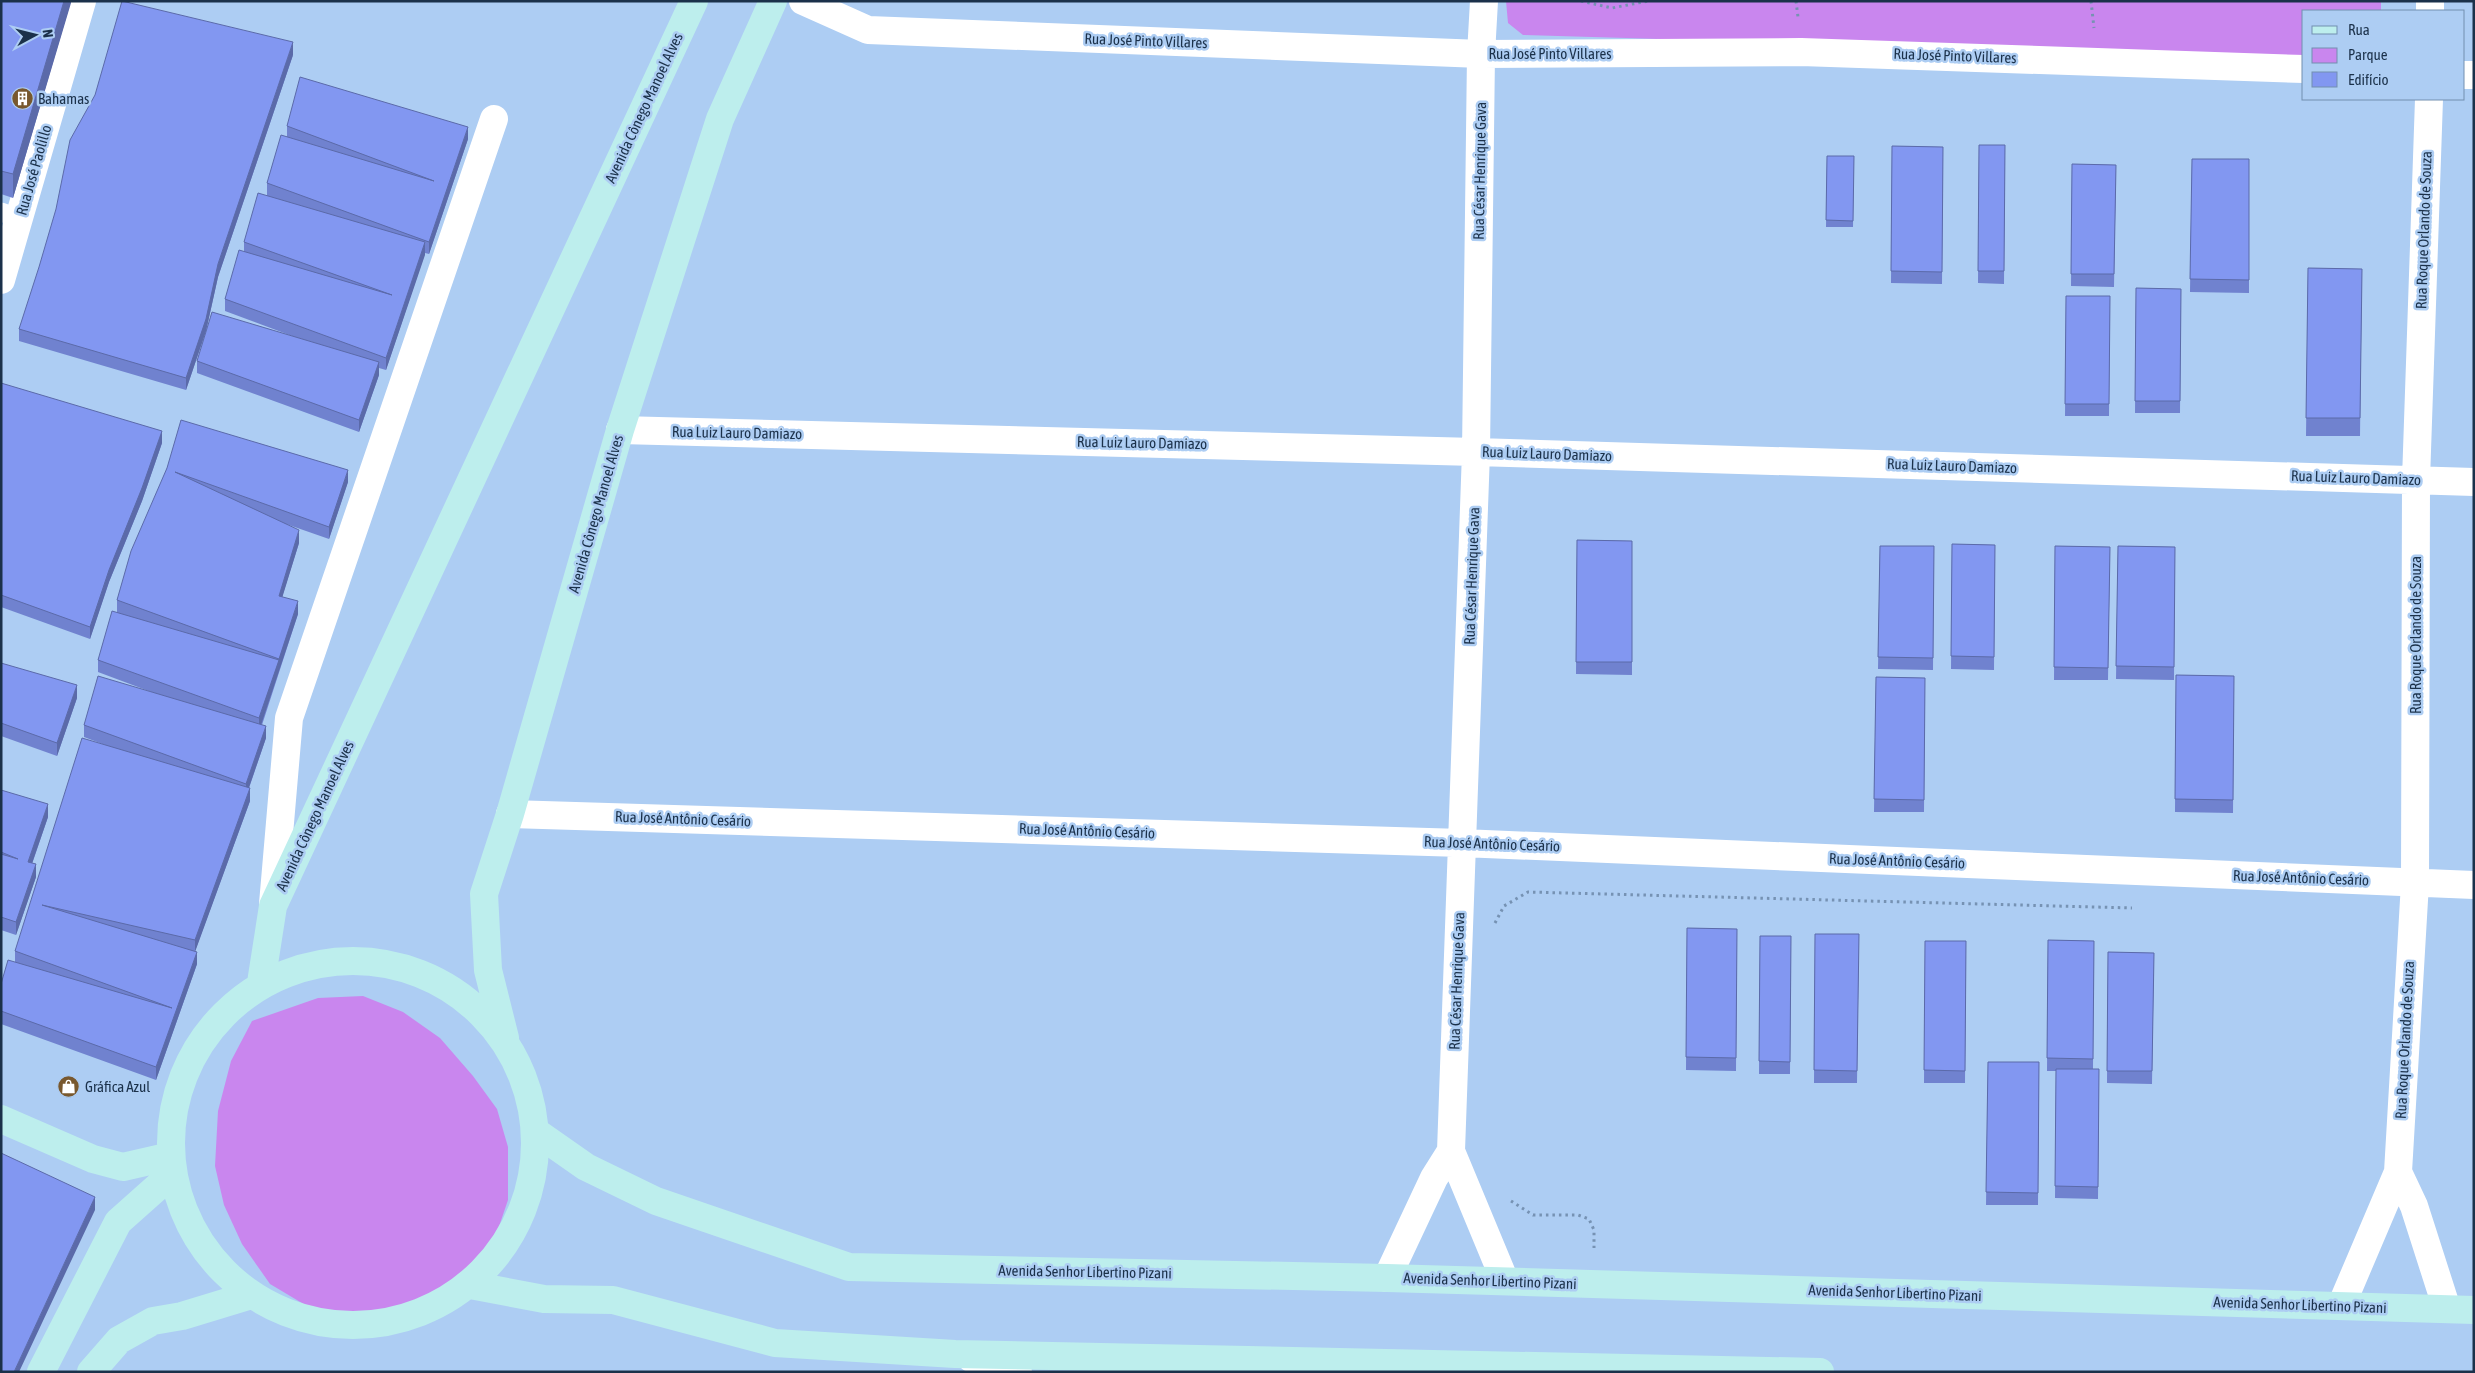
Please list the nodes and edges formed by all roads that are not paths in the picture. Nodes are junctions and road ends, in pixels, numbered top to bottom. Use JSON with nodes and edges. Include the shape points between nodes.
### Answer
{"nodes":[{"id":1,"x":82,"y":1,"type":"edge"},
{"id":2,"x":694,"y":1,"type":"edge"},
{"id":3,"x":774,"y":1,"type":"edge"},
{"id":4,"x":803,"y":1,"type":"edge"},
{"id":5,"x":1484,"y":1,"type":"edge"},
{"id":6,"x":1481,"y":54,"type":"junction"},
{"id":7,"x":2302,"y":69,"type":"edge"},
{"id":8,"x":2429,"y":100,"type":"edge"},
{"id":9,"x":494,"y":119,"type":"dead end"},
{"id":10,"x":11,"y":215,"type":"edge"},
{"id":11,"x":1,"y":280,"type":"edge"},
{"id":12,"x":620,"y":430,"type":"junction"},
{"id":13,"x":1476,"y":452,"type":"junction"},
{"id":14,"x":2416,"y":480,"type":"junction"},
{"id":15,"x":2474,"y":482,"type":"edge"},
{"id":16,"x":510,"y":814,"type":"junction"},
{"id":17,"x":1462,"y":843,"type":"junction"},
{"id":18,"x":2414,"y":882,"type":"junction"},
{"id":19,"x":2474,"y":885,"type":"edge"},
{"id":20,"x":273,"y":906,"type":"junction"},
{"id":21,"x":261,"y":984,"type":"junction"},
{"id":22,"x":505,"y":1040,"type":"junction"},
{"id":23,"x":1,"y":1119,"type":"edge"},
{"id":24,"x":536,"y":1132,"type":"junction"},
{"id":25,"x":1450,"y":1151,"type":"junction"},
{"id":26,"x":172,"y":1165,"type":"junction"},
{"id":27,"x":2398,"y":1172,"type":"junction"},
{"id":28,"x":1387,"y":1278,"type":"junction"},
{"id":29,"x":1505,"y":1281,"type":"junction"},
{"id":30,"x":470,"y":1285,"type":"junction"},
{"id":31,"x":251,"y":1295,"type":"junction"},
{"id":32,"x":2341,"y":1306,"type":"junction"},
{"id":33,"x":2447,"y":1309,"type":"junction"},
{"id":34,"x":2474,"y":1310,"type":"edge"},
{"id":35,"x":955,"y":1354,"type":"junction"},
{"id":36,"x":42,"y":1372,"type":"edge"},
{"id":37,"x":90,"y":1372,"type":"edge"},
{"id":38,"x":1018,"y":1372,"type":"edge"},
{"id":39,"x":1820,"y":1372,"type":"edge"}],
"edges":[{"from":1,"to":10,"type":"street","name":"Rua José Paolillo"},
{"from":2,"to":20,"type":"street","name":"Avenida Cônego Manoel Alves"},
{"from":3,"to":12,"type":"street","name":"Avenida Cônego Manoel Alves","via":[[720,119]]},
{"from":4,"to":6,"type":"street","name":"Rua José Pinto Villares","via":[[868,30]]},
{"from":5,"to":6,"type":"street","name":"Rua César Henrique Gava"},
{"from":6,"to":7,"type":"street","name":"Rua José Pinto Villares","via":[[1801,52]]},
{"from":6,"to":13,"type":"street","name":"Rua César Henrique Gava"},
{"from":8,"to":14,"type":"street","name":"Rua Roque Orlando de Souza"},
{"from":9,"to":20,"type":"street","via":[[289,718]]},
{"from":10,"to":11,"type":"street","name":"Rua José Paolillo"},
{"from":12,"to":13,"type":"street","name":"Rua Luiz Lauro Damiazo"},
{"from":12,"to":16,"type":"street","name":"Avenida Cônego Manoel Alves"},
{"from":13,"to":14,"type":"street","name":"Rua Luiz Lauro Damiazo"},
{"from":13,"to":17,"type":"street","name":"Rua César Henrique Gava"},
{"from":14,"to":15,"type":"street","name":"Rua Luiz Lauro Damiazo"},
{"from":14,"to":18,"type":"street","name":"Rua Roque Orlando de Souza"},
{"from":16,"to":17,"type":"street","name":"Rua José Antônio Cesário"},
{"from":16,"to":22,"type":"street","name":"Avenida Cônego Manoel Alves","via":[[484,894],[488,970]]},
{"from":17,"to":18,"type":"street","name":"Rua José Antônio Cesário"},
{"from":17,"to":25,"type":"street","name":"Rua César Henrique Gava"},
{"from":18,"to":19,"type":"street","name":"Rua José Antônio Cesário"},
{"from":18,"to":27,"type":"street","name":"Rua Roque Orlando de Souza"},
{"from":20,"to":21,"type":"street","name":"Avenida Cônego Manoel Alves"},
{"from":21,"to":22,"type":"street","via":[[312,964],[367,959],[420,971],[468,999]]},
{"from":21,"to":26,"type":"street","via":[[221,1015],[191,1057],[174,1105]]},
{"from":22,"to":24,"type":"street","via":[[527,1084]]},
{"from":23,"to":26,"type":"street","via":[[93,1160],[123,1167]]},
{"from":24,"to":28,"type":"street","name":"Avenida Senhor Libertino Pizani","via":[[586,1167],[656,1202],[849,1267]]},
{"from":24,"to":30,"type":"street","via":[[531,1189],[508,1242]]},
{"from":25,"to":28,"type":"street","name":"Rua César Henrique Gava"},
{"from":25,"to":29,"type":"street","name":"Rua César Henrique Gava"},
{"from":26,"to":31,"type":"street","via":[[188,1221],[214,1262]]},
{"from":26,"to":36,"type":"street","via":[[118,1222]]},
{"from":27,"to":32,"type":"street","name":"Rua Roque Orlando de Souza"},
{"from":27,"to":33,"type":"street","name":"Rua Roque Orlando de Souza","via":[[2414,1206]]},
{"from":28,"to":29,"type":"street","name":"Avenida Senhor Libertino Pizani"},
{"from":29,"to":32,"type":"street","name":"Avenida Senhor Libertino Pizani"},
{"from":30,"to":31,"type":"street","via":[[419,1315],[362,1327],[304,1320]]},
{"from":30,"to":35,"type":"street","via":[[544,1299],[614,1300],[775,1343]]},
{"from":31,"to":37,"type":"street","via":[[182,1316],[153,1321],[118,1340]]},
{"from":32,"to":33,"type":"street","name":"Avenida Senhor Libertino Pizani"},
{"from":33,"to":34,"type":"street","name":"Avenida Senhor Libertino Pizani"},
{"from":35,"to":38,"type":"street"},
{"from":35,"to":39,"type":"street"}]}
